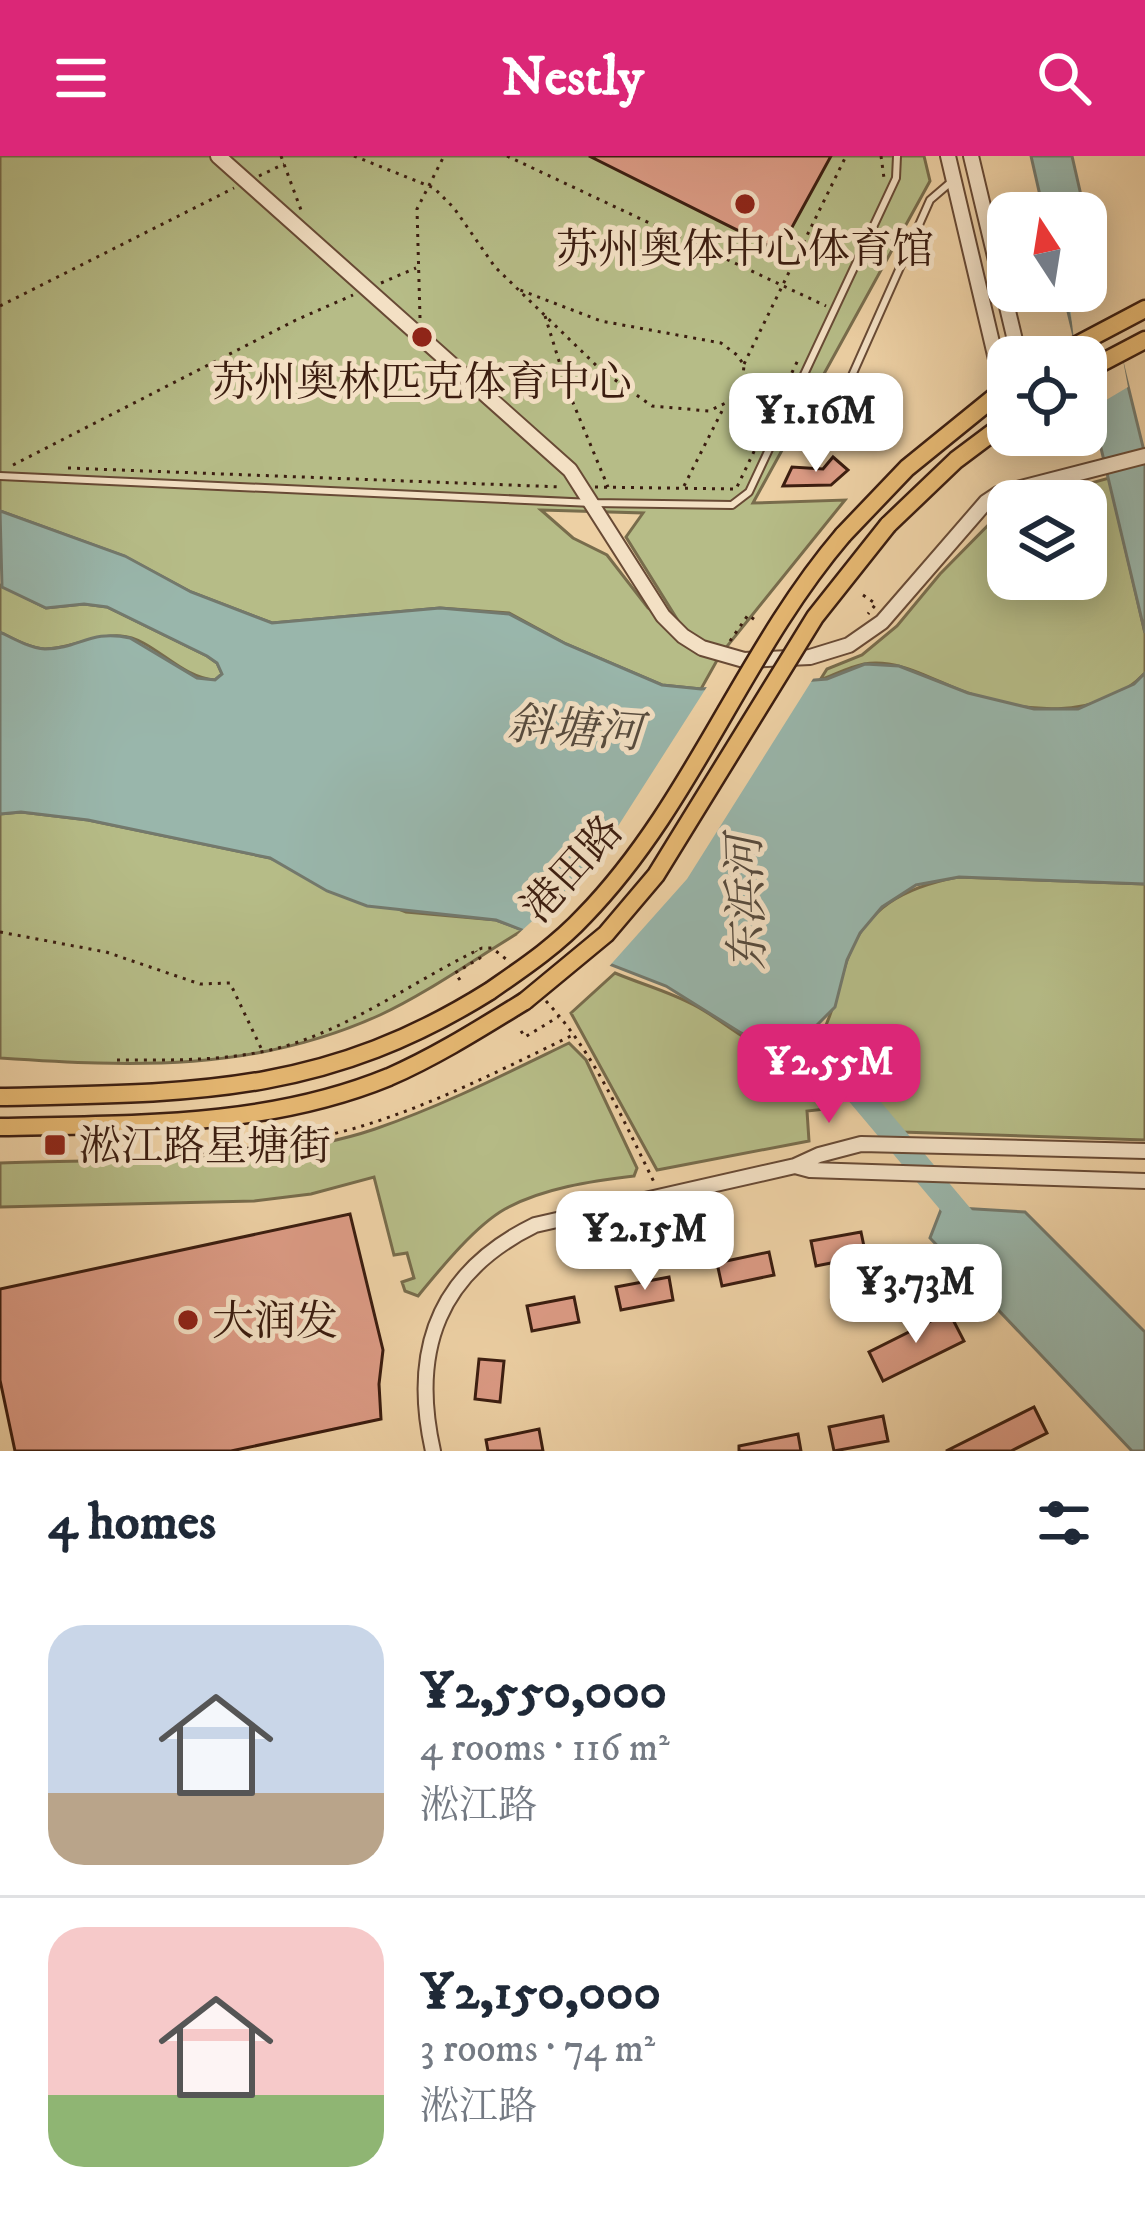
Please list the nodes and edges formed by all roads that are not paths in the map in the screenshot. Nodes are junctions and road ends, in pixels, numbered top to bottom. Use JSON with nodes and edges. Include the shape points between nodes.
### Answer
{"nodes":[{"id":1,"x":218,"y":156,"type":"edge"},
{"id":2,"x":897,"y":156,"type":"edge"},
{"id":3,"x":948,"y":156,"type":"edge"},
{"id":4,"x":971,"y":156,"type":"edge"},
{"id":5,"x":953,"y":180,"type":"junction"},
{"id":6,"x":1145,"y":309,"type":"edge"},
{"id":7,"x":992,"y":336,"type":"edge"},
{"id":8,"x":1014,"y":336,"type":"edge"},
{"id":9,"x":1092,"y":336,"type":"edge"},
{"id":10,"x":1145,"y":340,"type":"edge"},
{"id":11,"x":1107,"y":360,"type":"edge"},
{"id":12,"x":987,"y":405,"type":"edge"},
{"id":13,"x":987,"y":437,"type":"edge"},
{"id":14,"x":818,"y":452,"type":"dead end"},
{"id":15,"x":1145,"y":456,"type":"edge"},
{"id":16,"x":0,"y":476,"type":"edge"},
{"id":17,"x":593,"y":502,"type":"junction"},
{"id":18,"x":0,"y":1097,"type":"edge"},
{"id":19,"x":0,"y":1127,"type":"edge"},
{"id":20,"x":963,"y":1144,"type":"junction"},
{"id":21,"x":1145,"y":1151,"type":"edge"},
{"id":22,"x":795,"y":1166,"type":"junction"},
{"id":23,"x":963,"y":1175,"type":"junction"},
{"id":24,"x":1145,"y":1181,"type":"edge"},
{"id":25,"x":434,"y":1451,"type":"edge"}],
"edges":[{"from":1,"to":17,"type":"street","via":[[570,470]]},
{"from":2,"to":17,"type":"lane","via":[[896,178],[742,500],[719,507]]},
{"from":3,"to":5,"type":"street"},
{"from":4,"to":8,"type":"street"},
{"from":5,"to":7,"type":"street"},
{"from":5,"to":14,"type":"lane","via":[[931,200]]},
{"from":6,"to":9,"type":"main road"},
{"from":10,"to":11,"type":"main road"},
{"from":12,"to":18,"type":"main road","name":"港田路","bridge":true,"via":[[907,468],[843,536],[622,873],[566,934],[490,991],[372,1053],[272,1081],[165,1094]]},
{"from":13,"to":19,"type":"main road","name":"港田路","bridge":true,"via":[[888,525],[815,617],[656,874],[606,934],[525,1000],[387,1077],[301,1105],[178,1122]]},
{"from":15,"to":17,"type":"street","via":[[998,494],[882,622],[849,646],[810,657],[744,660],[682,636]]},
{"from":16,"to":17,"type":"lane"},
{"from":20,"to":21,"type":"street"},
{"from":20,"to":22,"type":"street","via":[[878,1143]]},
{"from":20,"to":23,"type":"street"},
{"from":22,"to":23,"type":"street"},
{"from":22,"to":25,"type":"street","via":[[561,1216],[499,1245],[458,1284],[426,1354]]},
{"from":23,"to":24,"type":"street"}]}
